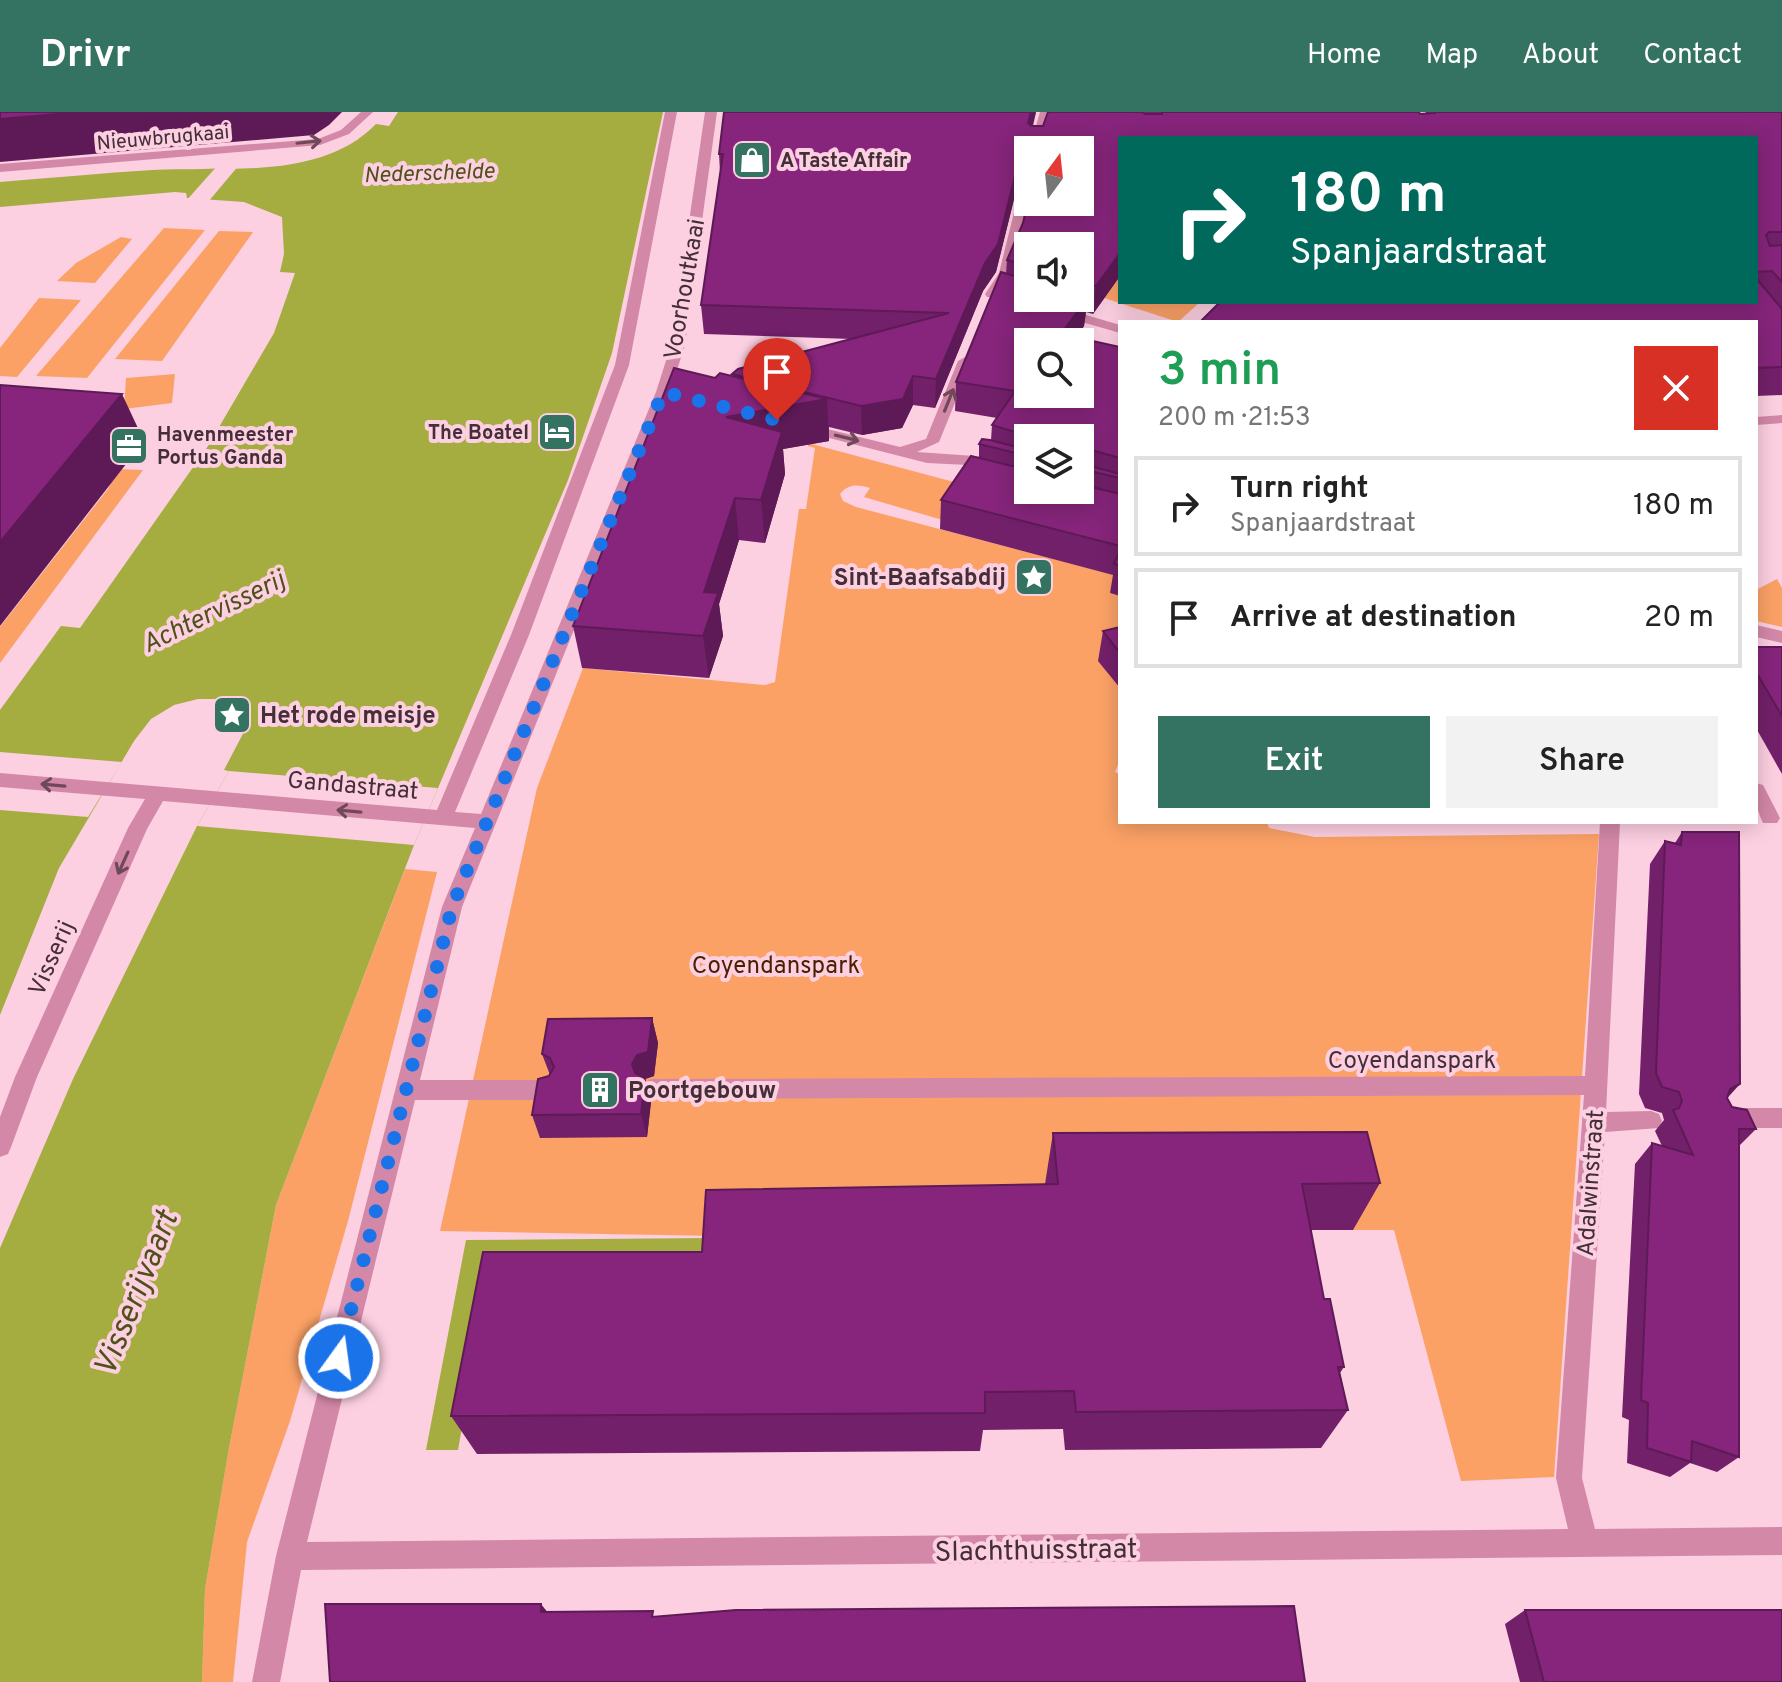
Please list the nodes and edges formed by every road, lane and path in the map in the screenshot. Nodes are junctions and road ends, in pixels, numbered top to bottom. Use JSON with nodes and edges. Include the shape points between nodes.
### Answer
{"nodes":[{"id":1,"x":367,"y":112,"type":"edge"},
{"id":2,"x":671,"y":112,"type":"edge"},
{"id":3,"x":711,"y":112,"type":"edge"},
{"id":4,"x":1046,"y":112,"type":"edge"},
{"id":5,"x":1039,"y":136,"type":"edge"},
{"id":6,"x":0,"y":168,"type":"edge"},
{"id":7,"x":1019,"y":216,"type":"edge"},
{"id":8,"x":996,"y":297,"type":"edge"},
{"id":9,"x":1062,"y":312,"type":"edge"},
{"id":10,"x":1118,"y":328,"type":"edge"},
{"id":11,"x":973,"y":341,"type":"edge"},
{"id":12,"x":1782,"y":419,"type":"edge"},
{"id":13,"x":1758,"y":421,"type":"edge"},
{"id":14,"x":793,"y":424,"type":"edge"},
{"id":15,"x":901,"y":452,"type":"junction"},
{"id":16,"x":927,"y":459,"type":"junction"},
{"id":17,"x":1014,"y":468,"type":"edge"},
{"id":18,"x":978,"y":480,"type":"edge"},
{"id":19,"x":1758,"y":631,"type":"edge"},
{"id":20,"x":1782,"y":637,"type":"edge"},
{"id":21,"x":0,"y":780,"type":"edge"},
{"id":22,"x":158,"y":794,"type":"junction"},
{"id":23,"x":1758,"y":794,"type":"edge"},
{"id":24,"x":435,"y":818,"type":"junction"},
{"id":25,"x":1769,"y":818,"type":"edge"},
{"id":26,"x":489,"y":822,"type":"junction"},
{"id":27,"x":1610,"y":824,"type":"edge"},
{"id":28,"x":1596,"y":1085,"type":"junction"},
{"id":29,"x":652,"y":1089,"type":"dead end"},
{"id":30,"x":406,"y":1090,"type":"junction"},
{"id":31,"x":548,"y":1090,"type":"edge"},
{"id":32,"x":1722,"y":1118,"type":"edge"},
{"id":33,"x":1782,"y":1118,"type":"edge"},
{"id":34,"x":1651,"y":1121,"type":"dead end"},
{"id":35,"x":1594,"y":1122,"type":"junction"},
{"id":36,"x":0,"y":1147,"type":"edge"},
{"id":37,"x":1782,"y":1541,"type":"edge"},
{"id":38,"x":1585,"y":1543,"type":"junction"},
{"id":39,"x":290,"y":1556,"type":"junction"},
{"id":40,"x":266,"y":1682,"type":"edge"}],
"edges":[{"from":6,"to":1,"type":"street","name":"Nieuwbrugkaai","one_way":true,"via":[[320,142],[345,132]]},
{"from":2,"to":24,"type":"street","via":[[622,365],[520,635]]},
{"from":3,"to":26,"type":"street","name":"Voorhoutkaai","via":[[668,393]]},
{"from":4,"to":5,"type":"street"},
{"from":7,"to":8,"type":"street"},
{"from":9,"to":10,"type":"street"},
{"from":15,"to":11,"type":"street","one_way":true,"via":[[932,442]]},
{"from":12,"to":13,"type":"street"},
{"from":14,"to":15,"type":"street","one_way":true},
{"from":15,"to":16,"type":"street"},
{"from":16,"to":17,"type":"street"},
{"from":16,"to":18,"type":"street"},
{"from":19,"to":20,"type":"street"},
{"from":22,"to":21,"type":"street","one_way":true},
{"from":24,"to":22,"type":"street","name":"Gandastraat","one_way":true},
{"from":22,"to":36,"type":"street","name":"Visserij","one_way":true,"via":[[26,1077]]},
{"from":23,"to":25,"type":"street"},
{"from":24,"to":26,"type":"street","name":"Gandastraat"},
{"from":26,"to":30,"type":"street","name":"Voorhoutkaai","via":[[452,907]]},
{"from":27,"to":28,"type":"street","name":"Adalwinstraat"},
{"from":28,"to":29,"type":"street","name":"Coyendanspark"},
{"from":28,"to":35,"type":"street","name":"Adalwinstraat"},
{"from":30,"to":31,"type":"street"},
{"from":30,"to":39,"type":"street","name":"Voorhoutkaai"},
{"from":32,"to":33,"type":"street"},
{"from":34,"to":35,"type":"street"},
{"from":35,"to":38,"type":"street","name":"Adalwinstraat","via":[[1569,1478]]},
{"from":37,"to":38,"type":"street","name":"Slachthuisstraat"},
{"from":38,"to":39,"type":"street","name":"Slachthuisstraat"},
{"from":39,"to":40,"type":"street","name":"Voorhoutkaai"}]}
